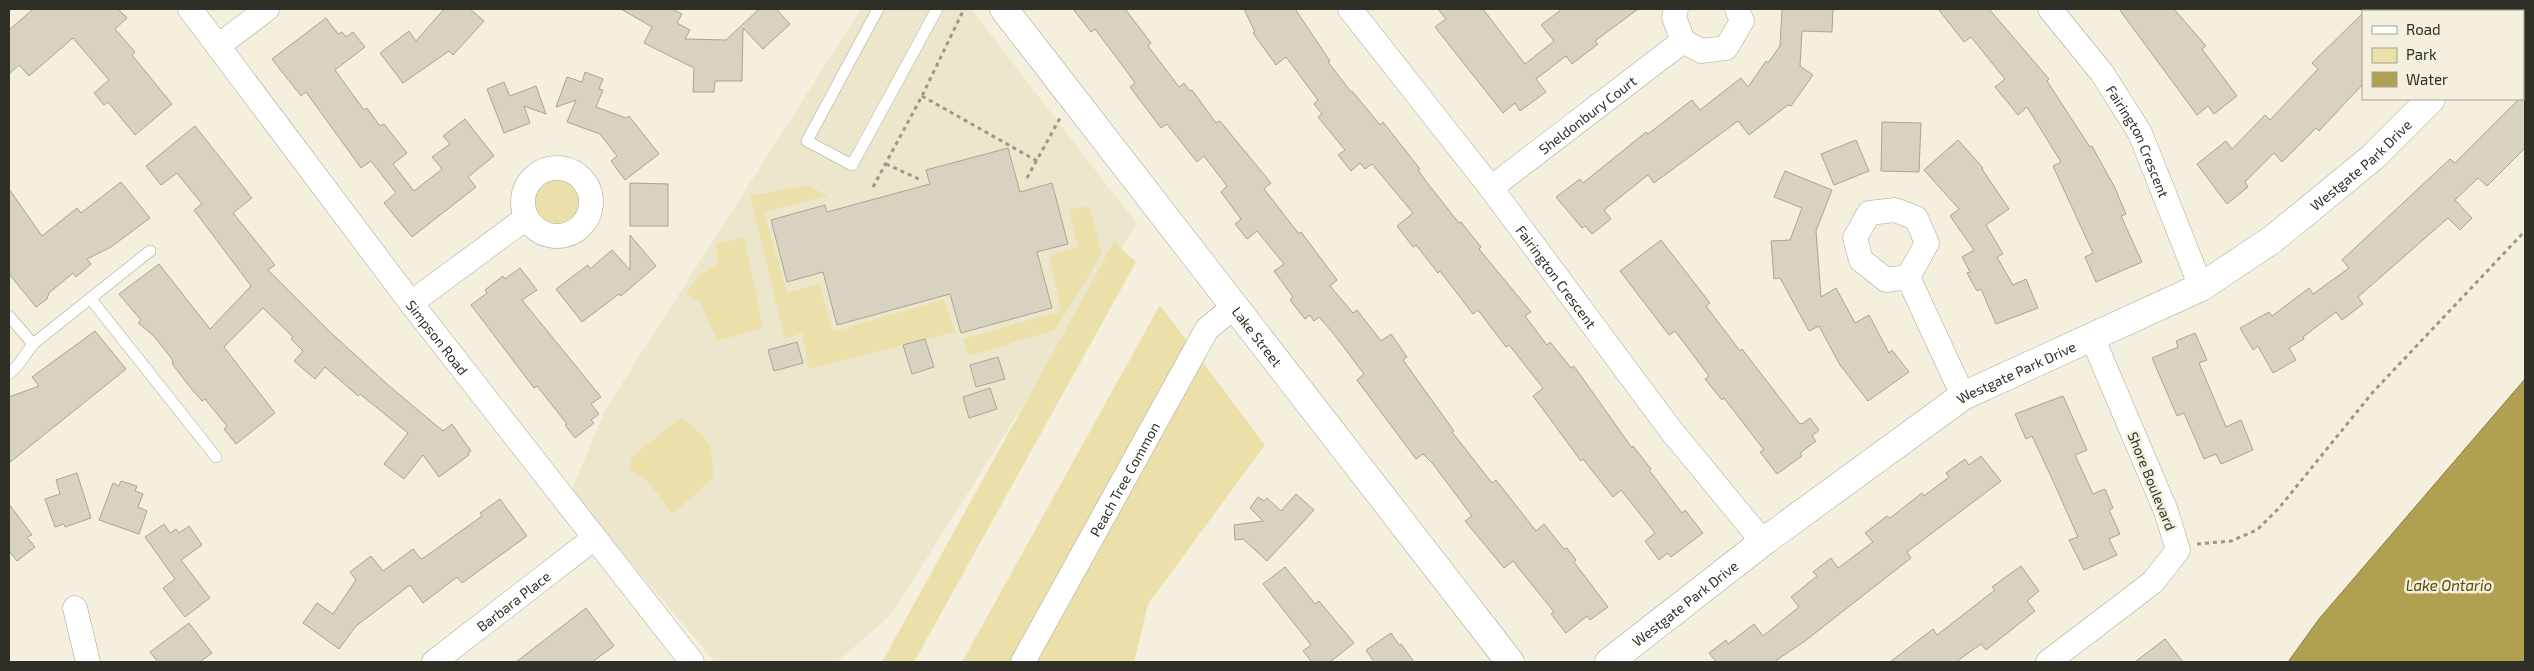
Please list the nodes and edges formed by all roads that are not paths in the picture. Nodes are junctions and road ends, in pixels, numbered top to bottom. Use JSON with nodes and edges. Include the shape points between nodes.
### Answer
{"nodes":[{"id":1,"x":190,"y":9,"type":"edge"},
{"id":2,"x":267,"y":9,"type":"edge"},
{"id":3,"x":878,"y":9,"type":"edge"},
{"id":4,"x":937,"y":9,"type":"edge"},
{"id":5,"x":1004,"y":9,"type":"edge"},
{"id":6,"x":1350,"y":9,"type":"edge"},
{"id":7,"x":1676,"y":9,"type":"edge"},
{"id":8,"x":1737,"y":9,"type":"edge"},
{"id":9,"x":2050,"y":9,"type":"edge"},
{"id":10,"x":1683,"y":41,"type":"junction"},
{"id":11,"x":218,"y":46,"type":"junction"},
{"id":12,"x":2430,"y":100,"type":"edge"},
{"id":13,"x":1491,"y":188,"type":"junction"},
{"id":14,"x":526,"y":218,"type":"dead end"},
{"id":15,"x":150,"y":251,"type":"dead end"},
{"id":16,"x":1908,"y":277,"type":"dead end"},
{"id":17,"x":2201,"y":287,"type":"junction"},
{"id":18,"x":90,"y":298,"type":"junction"},
{"id":19,"x":412,"y":303,"type":"junction"},
{"id":20,"x":1235,"y":306,"type":"junction"},
{"id":21,"x":9,"y":316,"type":"edge"},
{"id":22,"x":2092,"y":337,"type":"junction"},
{"id":23,"x":33,"y":344,"type":"junction"},
{"id":24,"x":9,"y":374,"type":"edge"},
{"id":25,"x":1963,"y":396,"type":"junction"},
{"id":26,"x":216,"y":457,"type":"dead end"},
{"id":27,"x":593,"y":539,"type":"junction"},
{"id":28,"x":1763,"y":542,"type":"junction"},
{"id":29,"x":75,"y":608,"type":"dead end"},
{"id":30,"x":88,"y":662,"type":"edge"},
{"id":31,"x":434,"y":662,"type":"edge"},
{"id":32,"x":692,"y":662,"type":"edge"},
{"id":33,"x":1023,"y":662,"type":"edge"},
{"id":34,"x":1510,"y":662,"type":"edge"},
{"id":35,"x":1609,"y":662,"type":"edge"},
{"id":36,"x":2048,"y":662,"type":"edge"}],
"edges":[{"from":1,"to":11,"type":"street","name":"Simpson Road"},
{"from":2,"to":11,"type":"street"},
{"from":3,"to":4,"type":"lane","via":[[807,141],[852,165]]},
{"from":5,"to":20,"type":"street","name":"Lake Street"},
{"from":6,"to":13,"type":"street","name":"Fairington Crescent"},
{"from":7,"to":10,"type":"street","via":[[1674,16]]},
{"from":8,"to":10,"type":"street","via":[[1742,21],[1726,48],[1701,52]]},
{"from":9,"to":17,"type":"street","name":"Fairington Crescent","via":[[2102,73],[2140,133]]},
{"from":10,"to":13,"type":"street","name":"Sheldonbury Court"},
{"from":11,"to":19,"type":"street","name":"Simpson Road"},
{"from":12,"to":17,"type":"street","name":"Westgate Park Drive","via":[[2366,163],[2273,239]]},
{"from":13,"to":28,"type":"street","name":"Fairington Crescent","via":[[1670,429]]},
{"from":14,"to":19,"type":"street"},
{"from":15,"to":18,"type":"lane"},
{"from":16,"to":25,"type":"street"},
{"from":17,"to":22,"type":"street","name":"Westgate Park Drive"},
{"from":18,"to":23,"type":"lane"},
{"from":18,"to":26,"type":"lane"},
{"from":19,"to":27,"type":"street","name":"Simpson Road"},
{"from":20,"to":33,"type":"street","name":"Peach Tree Common","via":[[1207,329]]},
{"from":20,"to":34,"type":"street","name":"Lake Street"},
{"from":21,"to":23,"type":"lane"},
{"from":22,"to":25,"type":"street","name":"Westgate Park Drive"},
{"from":22,"to":36,"type":"street","name":"Shore Boulevard","via":[[2166,511],[2178,550],[2153,582]]},
{"from":23,"to":24,"type":"lane"},
{"from":25,"to":28,"type":"street","name":"Westgate Park Drive"},
{"from":27,"to":31,"type":"street","name":"Barbara Place"},
{"from":27,"to":32,"type":"street","name":"Simpson Road"},
{"from":28,"to":35,"type":"street","name":"Westgate Park Drive"},
{"from":29,"to":30,"type":"street"}]}
